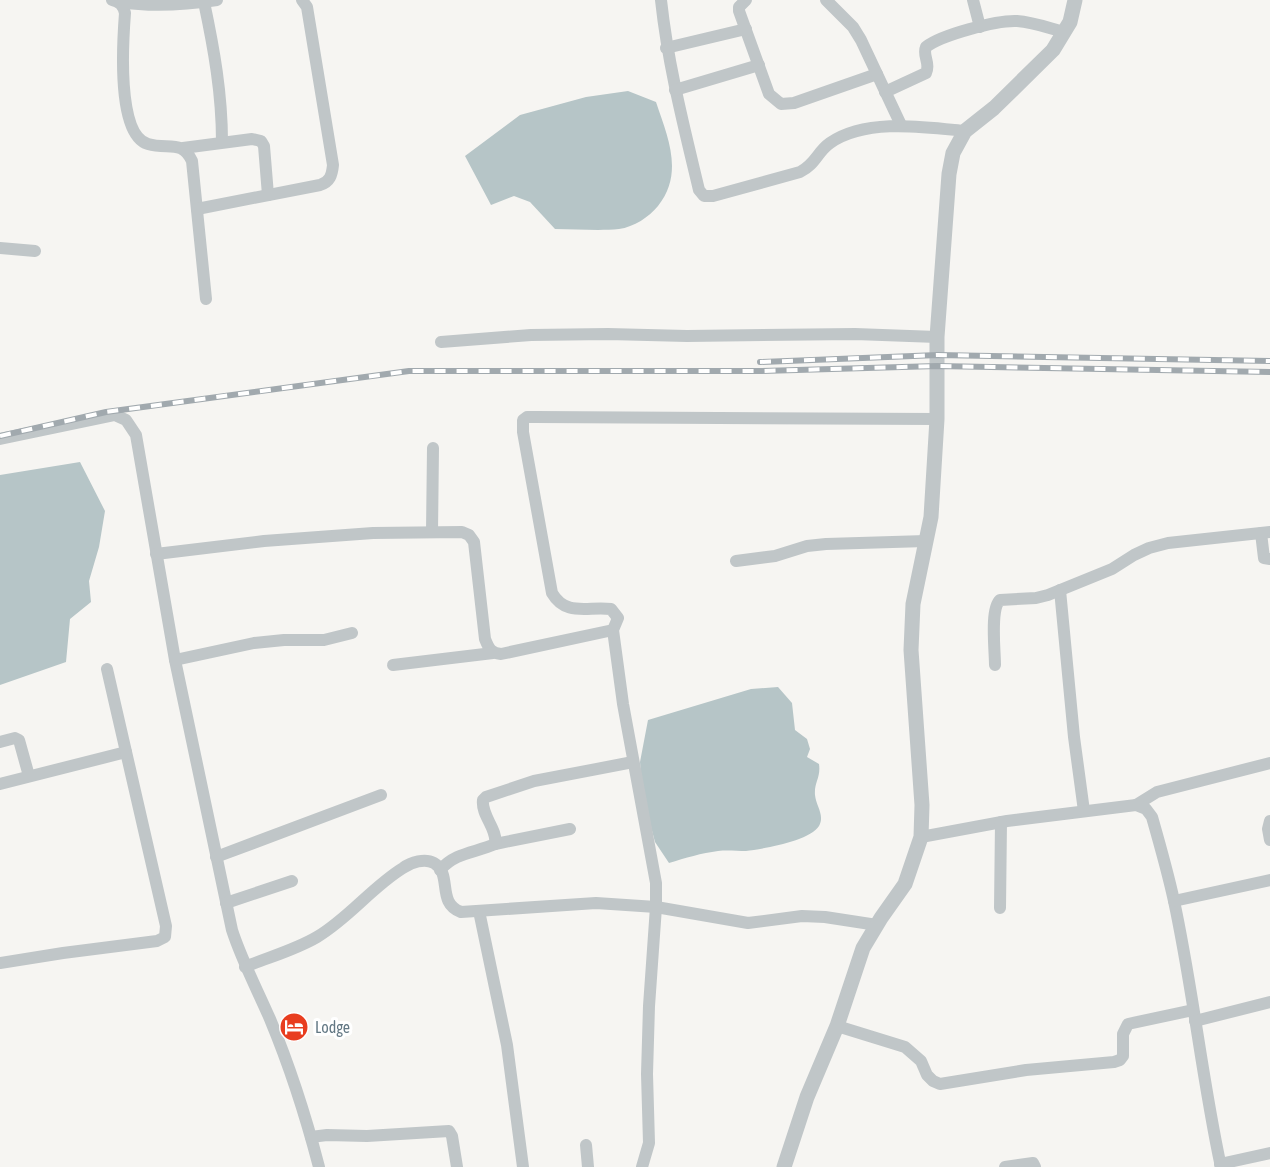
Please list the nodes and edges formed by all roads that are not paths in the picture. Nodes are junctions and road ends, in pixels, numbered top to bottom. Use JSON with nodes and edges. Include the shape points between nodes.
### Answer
{"nodes":[{"id":1,"x":217,"y":0,"type":"edge"},
{"id":2,"x":302,"y":0,"type":"edge"},
{"id":3,"x":661,"y":0,"type":"edge"},
{"id":4,"x":746,"y":0,"type":"edge"},
{"id":5,"x":826,"y":0,"type":"edge"},
{"id":6,"x":972,"y":0,"type":"edge"},
{"id":7,"x":1075,"y":0,"type":"edge"},
{"id":8,"x":116,"y":1,"type":"edge"},
{"id":9,"x":204,"y":2,"type":"junction"},
{"id":10,"x":980,"y":27,"type":"junction"},
{"id":11,"x":746,"y":29,"type":"junction"},
{"id":12,"x":1064,"y":32,"type":"junction"},
{"id":13,"x":666,"y":48,"type":"junction"},
{"id":14,"x":759,"y":65,"type":"junction"},
{"id":15,"x":876,"y":74,"type":"junction"},
{"id":16,"x":675,"y":90,"type":"junction"},
{"id":17,"x":885,"y":92,"type":"junction"},
{"id":18,"x":901,"y":125,"type":"junction"},
{"id":19,"x":965,"y":131,"type":"junction"},
{"id":20,"x":222,"y":142,"type":"junction"},
{"id":21,"x":183,"y":148,"type":"junction"},
{"id":22,"x":268,"y":195,"type":"junction"},
{"id":23,"x":197,"y":209,"type":"junction"},
{"id":24,"x":0,"y":248,"type":"edge"},
{"id":25,"x":35,"y":251,"type":"dead end"},
{"id":26,"x":206,"y":298,"type":"dead end"},
{"id":27,"x":937,"y":338,"type":"junction"},
{"id":28,"x":441,"y":342,"type":"dead end"},
{"id":29,"x":937,"y":419,"type":"junction"},
{"id":30,"x":0,"y":439,"type":"edge"},
{"id":31,"x":433,"y":448,"type":"dead end"},
{"id":32,"x":432,"y":532,"type":"junction"},
{"id":33,"x":1265,"y":533,"type":"edge"},
{"id":34,"x":926,"y":542,"type":"junction"},
{"id":35,"x":156,"y":554,"type":"junction"},
{"id":36,"x":1270,"y":559,"type":"edge"},
{"id":37,"x":736,"y":561,"type":"dead end"},
{"id":38,"x":1060,"y":590,"type":"junction"},
{"id":39,"x":613,"y":630,"type":"junction"},
{"id":40,"x":352,"y":633,"type":"dead end"},
{"id":41,"x":493,"y":653,"type":"junction"},
{"id":42,"x":175,"y":660,"type":"junction"},
{"id":43,"x":393,"y":665,"type":"dead end"},
{"id":44,"x":995,"y":665,"type":"dead end"},
{"id":45,"x":107,"y":669,"type":"dead end"},
{"id":46,"x":0,"y":742,"type":"edge"},
{"id":47,"x":126,"y":752,"type":"junction"},
{"id":48,"x":633,"y":762,"type":"junction"},
{"id":49,"x":1270,"y":763,"type":"edge"},
{"id":50,"x":29,"y":776,"type":"junction"},
{"id":51,"x":0,"y":784,"type":"edge"},
{"id":52,"x":381,"y":795,"type":"dead end"},
{"id":53,"x":1136,"y":805,"type":"junction"},
{"id":54,"x":1083,"y":811,"type":"junction"},
{"id":55,"x":1270,"y":821,"type":"edge"},
{"id":56,"x":1001,"y":822,"type":"junction"},
{"id":57,"x":570,"y":830,"type":"dead end"},
{"id":58,"x":921,"y":837,"type":"junction"},
{"id":59,"x":1270,"y":840,"type":"edge"},
{"id":60,"x":495,"y":844,"type":"junction"},
{"id":61,"x":216,"y":857,"type":"junction"},
{"id":62,"x":440,"y":870,"type":"junction"},
{"id":63,"x":292,"y":880,"type":"dead end"},
{"id":64,"x":1270,"y":880,"type":"edge"},
{"id":65,"x":1174,"y":901,"type":"junction"},
{"id":66,"x":226,"y":903,"type":"junction"},
{"id":67,"x":656,"y":907,"type":"junction"},
{"id":68,"x":1000,"y":909,"type":"dead end"},
{"id":69,"x":479,"y":911,"type":"junction"},
{"id":70,"x":877,"y":925,"type":"junction"},
{"id":71,"x":0,"y":963,"type":"edge"},
{"id":72,"x":245,"y":967,"type":"junction"},
{"id":73,"x":1270,"y":1002,"type":"edge"},
{"id":74,"x":1194,"y":1016,"type":"junction"},
{"id":75,"x":837,"y":1026,"type":"junction"},
{"id":76,"x":311,"y":1137,"type":"junction"},
{"id":77,"x":586,"y":1145,"type":"dead end"},
{"id":78,"x":1270,"y":1153,"type":"edge"},
{"id":79,"x":1221,"y":1166,"type":"edge"},
{"id":80,"x":319,"y":1167,"type":"edge"},
{"id":81,"x":457,"y":1167,"type":"edge"},
{"id":82,"x":523,"y":1167,"type":"edge"},
{"id":83,"x":588,"y":1167,"type":"edge"},
{"id":84,"x":642,"y":1167,"type":"edge"},
{"id":85,"x":784,"y":1167,"type":"edge"},
{"id":86,"x":1005,"y":1167,"type":"edge"},
{"id":87,"x":1035,"y":1167,"type":"edge"}],
"edges":[{"from":1,"to":9,"type":"street"},
{"from":2,"to":22,"type":"street","via":[[307,7],[332,174],[325,183]]},
{"from":3,"to":13,"type":"street"},
{"from":4,"to":11,"type":"street","via":[[739,7]]},
{"from":5,"to":15,"type":"street","via":[[857,34]]},
{"from":6,"to":10,"type":"street"},
{"from":7,"to":12,"type":"street"},
{"from":8,"to":9,"type":"street","via":[[144,6]]},
{"from":8,"to":21,"type":"street","via":[[125,13],[123,68],[133,129],[149,144]]},
{"from":9,"to":20,"type":"street","via":[[220,87]]},
{"from":10,"to":12,"type":"street","via":[[1016,21]]},
{"from":10,"to":17,"type":"street","via":[[929,44],[924,51],[929,65],[926,73]]},
{"from":11,"to":13,"type":"street"},
{"from":11,"to":14,"type":"street"},
{"from":12,"to":19,"type":"street","via":[[1053,50]]},
{"from":13,"to":16,"type":"street"},
{"from":14,"to":15,"type":"street","via":[[769,94],[788,105]]},
{"from":14,"to":16,"type":"street"},
{"from":15,"to":17,"type":"street"},
{"from":16,"to":18,"type":"street","via":[[699,190],[708,197],[801,172],[831,142],[879,127]]},
{"from":17,"to":18,"type":"street"},
{"from":18,"to":19,"type":"street"},
{"from":19,"to":27,"type":"street","via":[[953,153],[949,174]]},
{"from":20,"to":21,"type":"street"},
{"from":20,"to":22,"type":"street","via":[[261,141]]},
{"from":21,"to":23,"type":"street","via":[[192,161]]},
{"from":22,"to":23,"type":"street"},
{"from":23,"to":26,"type":"street"},
{"from":24,"to":25,"type":"street"},
{"from":27,"to":28,"type":"street","via":[[855,334],[608,334]]},
{"from":27,"to":29,"type":"street"},
{"from":29,"to":34,"type":"street"},
{"from":29,"to":39,"type":"street","via":[[527,417],[523,420],[523,432],[552,593],[557,601],[574,609],[611,609],[618,618]]},
{"from":30,"to":35,"type":"street","via":[[115,415],[126,420],[136,435]]},
{"from":31,"to":32,"type":"street"},
{"from":32,"to":35,"type":"street","via":[[264,541]]},
{"from":32,"to":41,"type":"street","via":[[462,532],[474,542],[485,639]]},
{"from":33,"to":36,"type":"street","via":[[1262,555]]},
{"from":33,"to":38,"type":"street","via":[[1149,548],[1112,569]]},
{"from":34,"to":37,"type":"street","via":[[826,544]]},
{"from":34,"to":58,"type":"street","via":[[913,604],[911,650]]},
{"from":35,"to":42,"type":"street"},
{"from":38,"to":44,"type":"street","via":[[1036,598],[1004,598],[996,603]]},
{"from":38,"to":54,"type":"street"},
{"from":39,"to":41,"type":"street"},
{"from":39,"to":48,"type":"street"},
{"from":40,"to":42,"type":"street","via":[[324,640],[254,643]]},
{"from":41,"to":43,"type":"street"},
{"from":42,"to":61,"type":"street"},
{"from":45,"to":47,"type":"street"},
{"from":46,"to":50,"type":"street","via":[[19,740]]},
{"from":47,"to":50,"type":"street"},
{"from":47,"to":71,"type":"street","via":[[166,926],[165,937]]},
{"from":48,"to":60,"type":"street","via":[[534,781],[486,797],[482,808]]},
{"from":48,"to":67,"type":"street","via":[[656,884]]},
{"from":49,"to":53,"type":"street","via":[[1157,792]]},
{"from":50,"to":51,"type":"street"},
{"from":52,"to":61,"type":"street"},
{"from":53,"to":54,"type":"street"},
{"from":53,"to":65,"type":"street","via":[[1152,817]]},
{"from":54,"to":56,"type":"street"},
{"from":55,"to":59,"type":"street"},
{"from":56,"to":58,"type":"street"},
{"from":56,"to":68,"type":"street"},
{"from":57,"to":60,"type":"street"},
{"from":58,"to":70,"type":"street","via":[[905,884]]},
{"from":60,"to":62,"type":"street","via":[[453,858]]},
{"from":61,"to":66,"type":"street"},
{"from":62,"to":69,"type":"street","via":[[448,903],[454,910]]},
{"from":62,"to":72,"type":"street","via":[[427,861],[409,864],[318,936]]},
{"from":63,"to":66,"type":"street"},
{"from":64,"to":65,"type":"street"},
{"from":65,"to":74,"type":"street"},
{"from":66,"to":72,"type":"street"},
{"from":67,"to":69,"type":"street","via":[[596,903]]},
{"from":67,"to":70,"type":"street","via":[[748,923],[802,916]]},
{"from":67,"to":84,"type":"street","via":[[649,1006],[649,1143]]},
{"from":69,"to":82,"type":"street","via":[[507,1045]]},
{"from":70,"to":75,"type":"street","via":[[862,948]]},
{"from":72,"to":76,"type":"street","via":[[271,1021]]},
{"from":73,"to":74,"type":"street"},
{"from":74,"to":75,"type":"street","via":[[1128,1024],[1120,1060],[1026,1070],[947,1084],[933,1081],[921,1061],[905,1047]]},
{"from":74,"to":79,"type":"street"},
{"from":75,"to":85,"type":"street","via":[[807,1097]]},
{"from":76,"to":80,"type":"street"},
{"from":76,"to":81,"type":"street","via":[[449,1131]]},
{"from":77,"to":83,"type":"street"},
{"from":78,"to":79,"type":"street"},
{"from":86,"to":87,"type":"street","via":[[1029,1163]]}]}
